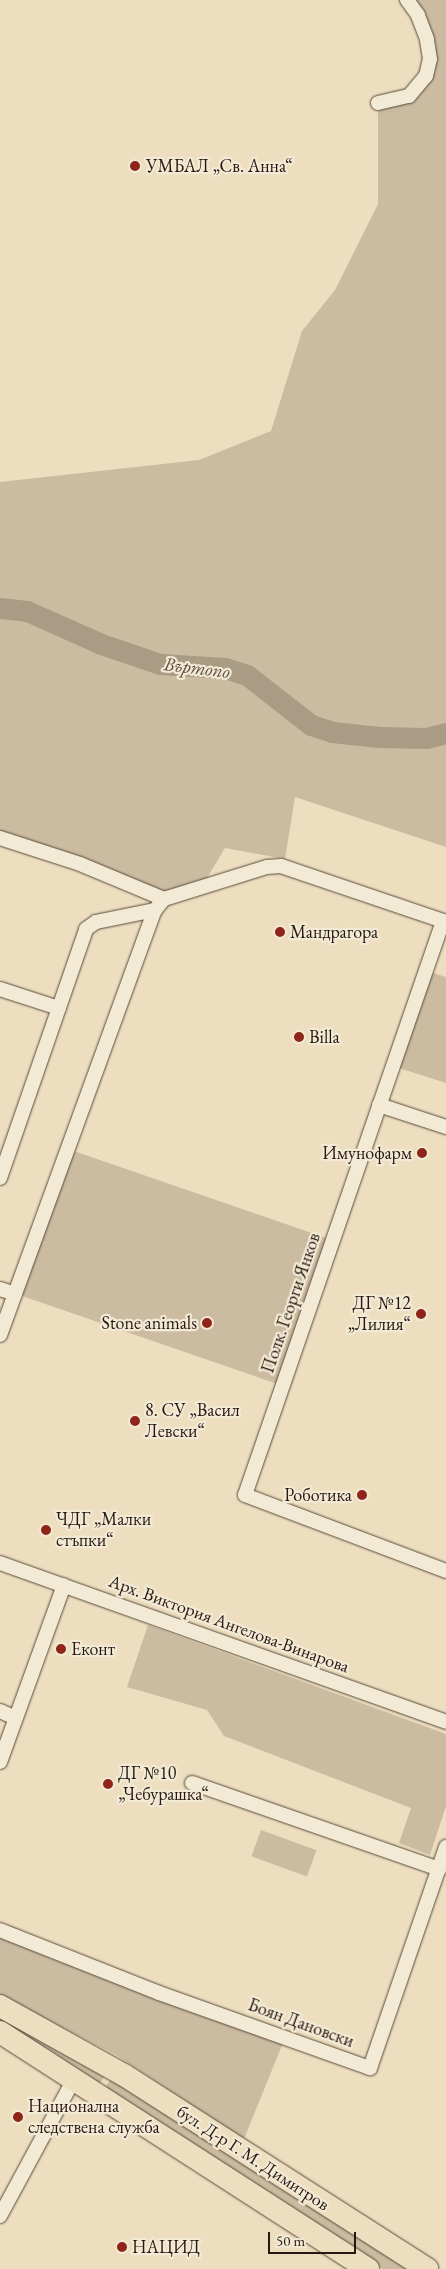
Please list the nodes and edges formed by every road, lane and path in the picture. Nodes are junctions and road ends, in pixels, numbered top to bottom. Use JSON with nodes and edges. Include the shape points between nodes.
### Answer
{"nodes":[{"id":1,"x":407,"y":0,"type":"edge"},
{"id":2,"x":378,"y":102,"type":"dead end"},
{"id":3,"x":0,"y":838,"type":"edge"},
{"id":4,"x":159,"y":904,"type":"junction"},
{"id":5,"x":444,"y":921,"type":"edge"},
{"id":6,"x":0,"y":988,"type":"edge"},
{"id":7,"x":59,"y":1008,"type":"junction"},
{"id":8,"x":379,"y":1106,"type":"junction"},
{"id":9,"x":446,"y":1127,"type":"edge"},
{"id":10,"x":0,"y":1178,"type":"edge"},
{"id":11,"x":0,"y":1289,"type":"edge"},
{"id":12,"x":15,"y":1294,"type":"junction"},
{"id":13,"x":0,"y":1335,"type":"edge"},
{"id":14,"x":0,"y":1563,"type":"edge"},
{"id":15,"x":446,"y":1571,"type":"edge"},
{"id":16,"x":64,"y":1585,"type":"junction"},
{"id":17,"x":0,"y":1712,"type":"edge"},
{"id":18,"x":16,"y":1718,"type":"junction"},
{"id":19,"x":446,"y":1722,"type":"edge"},
{"id":20,"x":0,"y":1762,"type":"edge"},
{"id":21,"x":192,"y":1783,"type":"dead end"},
{"id":22,"x":446,"y":1847,"type":"edge"},
{"id":23,"x":439,"y":1869,"type":"junction"},
{"id":24,"x":0,"y":1930,"type":"edge"},
{"id":25,"x":0,"y":2006,"type":"edge"},
{"id":26,"x":0,"y":2032,"type":"edge"},
{"id":27,"x":74,"y":2079,"type":"junction"},
{"id":28,"x":0,"y":2216,"type":"edge"},
{"id":29,"x":368,"y":2269,"type":"edge"},
{"id":30,"x":427,"y":2269,"type":"edge"}],
"edges":[{"from":1,"to":2,"type":"street","via":[[418,15],[427,39],[430,59],[426,76],[409,96]]},
{"from":3,"to":4,"type":"street","via":[[80,864]]},
{"from":4,"to":5,"type":"street","via":[[266,866],[281,866]]},
{"from":4,"to":7,"type":"street","via":[[96,922],[86,929]]},
{"from":4,"to":12,"type":"street"},
{"from":5,"to":8,"type":"street","name":"Полк. Георги Янков"},
{"from":6,"to":7,"type":"street"},
{"from":7,"to":10,"type":"street"},
{"from":8,"to":9,"type":"street"},
{"from":8,"to":15,"type":"street","name":"Полк. Георги Янков","via":[[245,1495]]},
{"from":11,"to":12,"type":"street"},
{"from":12,"to":13,"type":"street"},
{"from":14,"to":16,"type":"street","name":"Арх. Виктория Ангелова-Винарова"},
{"from":16,"to":18,"type":"street"},
{"from":16,"to":19,"type":"street","name":"Арх. Виктория Ангелова-Винарова"},
{"from":17,"to":18,"type":"street"},
{"from":18,"to":20,"type":"street"},
{"from":21,"to":23,"type":"street"},
{"from":22,"to":23,"type":"street","name":"Боян Дановски"},
{"from":23,"to":24,"type":"street","name":"Боян Дановски","via":[[370,2068],[159,1993]]},
{"from":25,"to":30,"type":"main road","name":"бул. Д-р Г. М. Димитров","via":[[124,2075]]},
{"from":26,"to":27,"type":"main road","name":"бул. Д-р Г. М. Димитров"},
{"from":27,"to":28,"type":"street"},
{"from":27,"to":29,"type":"main road","name":"бул. Д-р Г. М. Димитров"}]}
